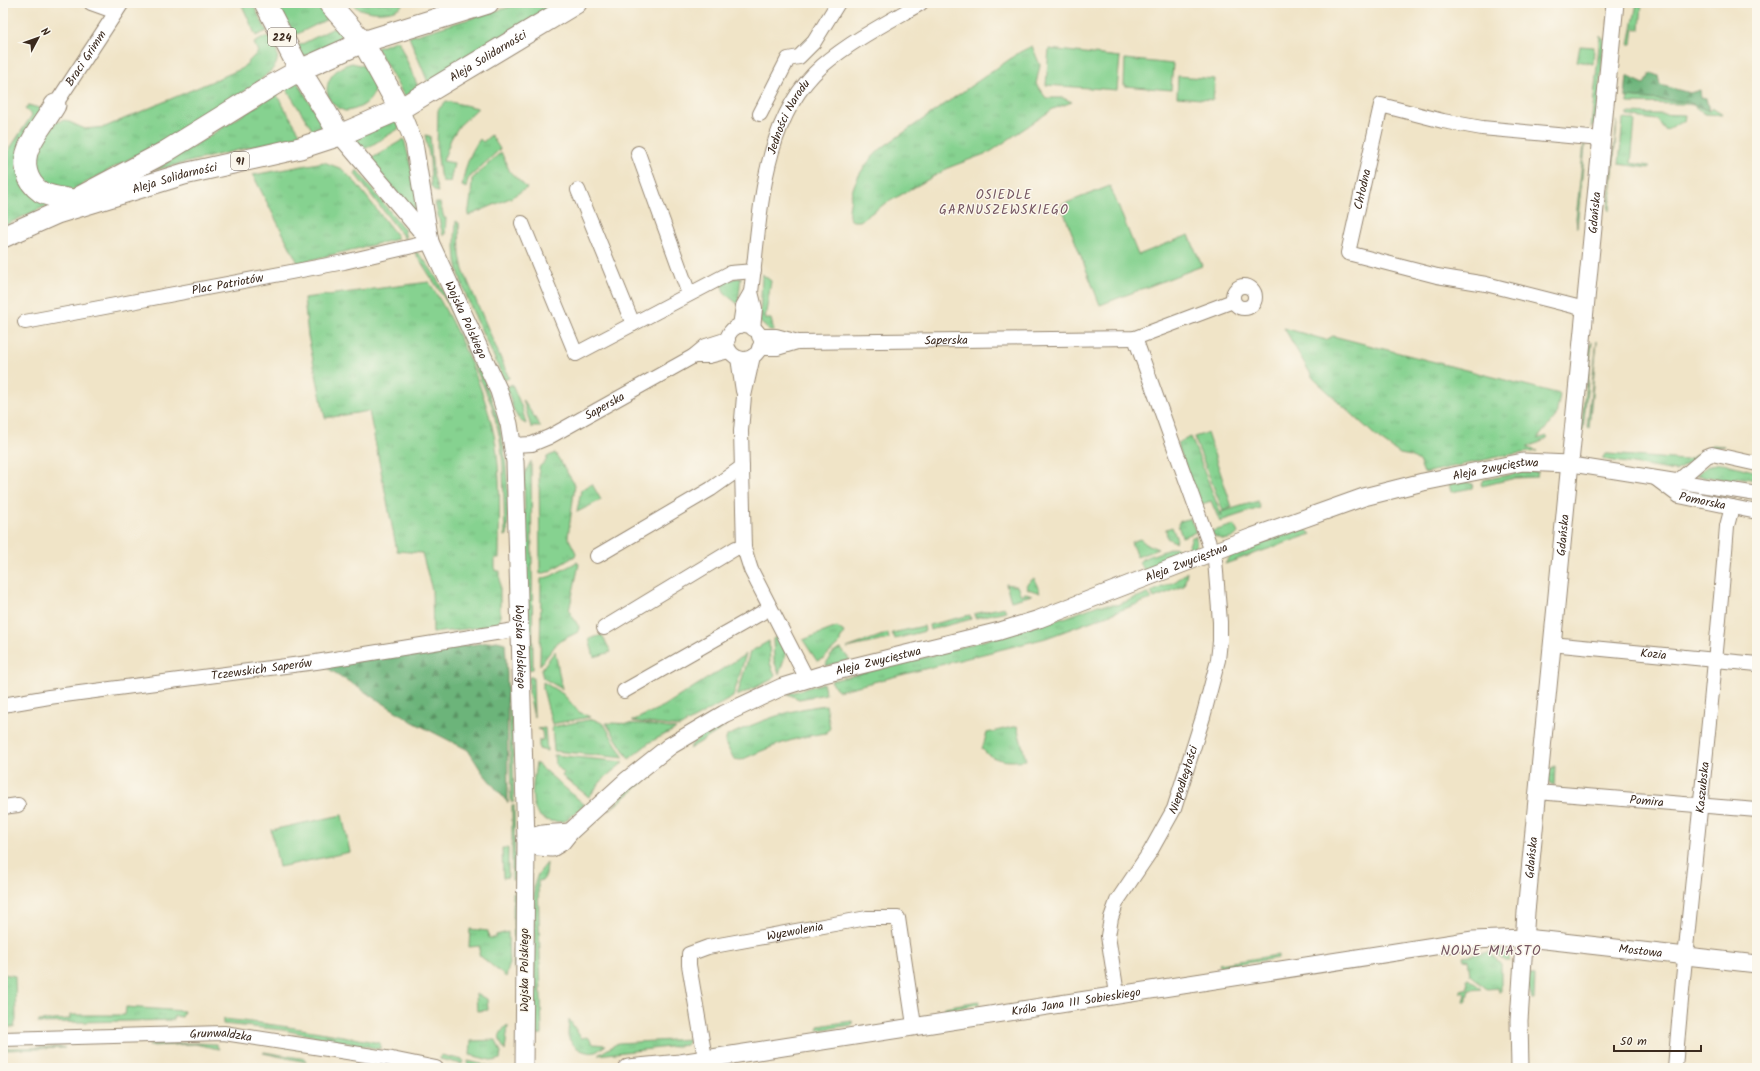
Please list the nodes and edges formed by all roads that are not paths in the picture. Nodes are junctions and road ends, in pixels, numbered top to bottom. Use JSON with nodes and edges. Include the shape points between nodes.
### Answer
{"nodes":[{"id":1,"x":91,"y":3,"type":"edge"},
{"id":2,"x":265,"y":3,"type":"edge"},
{"id":3,"x":329,"y":3,"type":"edge"},
{"id":4,"x":488,"y":3,"type":"edge"},
{"id":5,"x":576,"y":3,"type":"edge"},
{"id":6,"x":838,"y":3,"type":"edge"},
{"id":7,"x":921,"y":3,"type":"edge"},
{"id":8,"x":1615,"y":3,"type":"edge"},
{"id":9,"x":119,"y":7,"type":"edge"},
{"id":10,"x":363,"y":42,"type":"junction"},
{"id":11,"x":300,"y":70,"type":"junction"},
{"id":12,"x":55,"y":105,"type":"joint"},
{"id":13,"x":400,"y":109,"type":"junction"},
{"id":14,"x":762,"y":109,"type":"dead end"},
{"id":15,"x":340,"y":135,"type":"junction"},
{"id":16,"x":1601,"y":139,"type":"junction"},
{"id":17,"x":638,"y":153,"type":"dead end"},
{"id":18,"x":578,"y":190,"type":"dead end"},
{"id":19,"x":74,"y":200,"type":"junction"},
{"id":20,"x":57,"y":214,"type":"junction"},
{"id":21,"x":522,"y":223,"type":"dead end"},
{"id":22,"x":3,"y":237,"type":"edge"},
{"id":23,"x":430,"y":242,"type":"junction"},
{"id":24,"x":754,"y":271,"type":"junction"},
{"id":25,"x":689,"y":294,"type":"junction"},
{"id":26,"x":1233,"y":301,"type":"dead end"},
{"id":27,"x":1585,"y":309,"type":"junction"},
{"id":28,"x":24,"y":322,"type":"dead end"},
{"id":29,"x":633,"y":324,"type":"junction"},
{"id":30,"x":1134,"y":338,"type":"junction"},
{"id":31,"x":753,"y":339,"type":"junction"},
{"id":32,"x":732,"y":349,"type":"junction"},
{"id":33,"x":744,"y":396,"type":"junction"},
{"id":34,"x":513,"y":446,"type":"junction"},
{"id":35,"x":1569,"y":464,"type":"junction"},
{"id":36,"x":1757,"y":464,"type":"edge"},
{"id":37,"x":742,"y":467,"type":"junction"},
{"id":38,"x":1653,"y":477,"type":"junction"},
{"id":39,"x":1678,"y":481,"type":"junction"},
{"id":40,"x":1757,"y":494,"type":"edge"},
{"id":41,"x":1732,"y":507,"type":"junction"},
{"id":42,"x":1757,"y":512,"type":"edge"},
{"id":43,"x":744,"y":548,"type":"junction"},
{"id":44,"x":1212,"y":552,"type":"junction"},
{"id":45,"x":597,"y":556,"type":"dead end"},
{"id":46,"x":770,"y":608,"type":"junction"},
{"id":47,"x":604,"y":628,"type":"dead end"},
{"id":48,"x":520,"y":630,"type":"junction"},
{"id":49,"x":1551,"y":644,"type":"junction"},
{"id":50,"x":1716,"y":660,"type":"junction"},
{"id":51,"x":1757,"y":664,"type":"edge"},
{"id":52,"x":807,"y":679,"type":"junction"},
{"id":53,"x":624,"y":691,"type":"dead end"},
{"id":54,"x":3,"y":705,"type":"edge"},
{"id":55,"x":1537,"y":792,"type":"junction"},
{"id":56,"x":18,"y":805,"type":"dead end"},
{"id":57,"x":1700,"y":805,"type":"junction"},
{"id":58,"x":3,"y":807,"type":"edge"},
{"id":59,"x":1757,"y":810,"type":"edge"},
{"id":60,"x":526,"y":840,"type":"junction"},
{"id":61,"x":1524,"y":938,"type":"junction"},
{"id":62,"x":1685,"y":957,"type":"junction"},
{"id":63,"x":1757,"y":964,"type":"edge"},
{"id":64,"x":1117,"y":994,"type":"junction"},
{"id":65,"x":914,"y":1025,"type":"junction"},
{"id":66,"x":3,"y":1039,"type":"edge"},
{"id":67,"x":705,"y":1058,"type":"junction"},
{"id":68,"x":436,"y":1068,"type":"edge"},
{"id":69,"x":524,"y":1068,"type":"edge"},
{"id":70,"x":628,"y":1068,"type":"edge"},
{"id":71,"x":1520,"y":1068,"type":"edge"},
{"id":72,"x":1675,"y":1068,"type":"edge"}],
"edges":[{"from":1,"to":9,"type":"street","name":"Braci Grimm"},
{"from":2,"to":11,"type":"main road","number":"224"},
{"from":3,"to":10,"type":"main road"},
{"from":4,"to":10,"type":"main road","number":"91"},
{"from":5,"to":13,"type":"main road","name":"Aleja Solidarności","number":"91"},
{"from":6,"to":14,"type":"street","via":[[814,42],[799,58],[788,59]]},
{"from":7,"to":24,"type":"street","name":"Jedności Narodu","via":[[834,56],[813,75],[792,103],[781,124],[767,170]]},
{"from":8,"to":16,"type":"street","name":"Gdańska"},
{"from":9,"to":12,"type":"street","name":"Braci Grimm"},
{"from":10,"to":11,"type":"main road","number":"91"},
{"from":10,"to":13,"type":"main road"},
{"from":11,"to":15,"type":"main road"},
{"from":11,"to":19,"type":"main road","name":"Aleja Solidarności","number":"91","via":[[165,152]]},
{"from":12,"to":19,"type":"main road","via":[[29,147],[25,160],[26,170],[28,177],[41,192]]},
{"from":13,"to":15,"type":"main road","number":"91"},
{"from":13,"to":23,"type":"street","name":"Wojska Polskiego","via":[[414,143]]},
{"from":15,"to":20,"type":"main road","name":"Aleja Solidarności","number":"91","via":[[300,148],[184,174]]},
{"from":15,"to":23,"type":"street","name":"Wojska Polskiego"},
{"from":16,"to":27,"type":"street","name":"Gdańska"},
{"from":16,"to":27,"type":"street","name":"Chłodna","via":[[1482,128],[1381,105],[1348,253]]},
{"from":17,"to":25,"type":"street"},
{"from":18,"to":29,"type":"street"},
{"from":19,"to":20,"type":"main road","name":"Aleja Solidarności","number":"91"},
{"from":20,"to":22,"type":"main road","name":"Aleja Solidarności","number":"91"},
{"from":21,"to":29,"type":"street","via":[[576,354]]},
{"from":23,"to":28,"type":"street","name":"Plac Patriotów","via":[[344,262]]},
{"from":23,"to":34,"type":"street","name":"Wojska Polskiego","via":[[494,380],[505,409]]},
{"from":24,"to":25,"type":"street","via":[[730,273]]},
{"from":24,"to":31,"type":"street","name":"Jedności Narodu","via":[[751,292],[743,306]]},
{"from":25,"to":29,"type":"street"},
{"from":26,"to":30,"type":"street","name":"Saperska"},
{"from":27,"to":35,"type":"street","name":"Gdańska"},
{"from":30,"to":31,"type":"street","name":"Saperska","via":[[798,342],[776,336]]},
{"from":30,"to":44,"type":"street"},
{"from":31,"to":32,"type":"street","name":"Saperska","via":[[744,359]]},
{"from":31,"to":32,"type":"street","via":[[731,331]]},
{"from":31,"to":33,"type":"street"},
{"from":32,"to":33,"type":"street"},
{"from":32,"to":34,"type":"street","name":"Saperska","via":[[709,356],[694,356],[549,437],[532,444]]},
{"from":33,"to":37,"type":"street","via":[[741,431]]},
{"from":34,"to":48,"type":"street","name":"Wojska Polskiego"},
{"from":35,"to":38,"type":"street","name":"Pomorska"},
{"from":35,"to":44,"type":"street","name":"Aleja Zwycięstwa","via":[[1523,462],[1423,482],[1364,497]]},
{"from":35,"to":49,"type":"street","name":"Gdańska"},
{"from":36,"to":39,"type":"street","name":"Pomorska","via":[[1712,454]]},
{"from":37,"to":43,"type":"street"},
{"from":37,"to":45,"type":"street","via":[[711,489]]},
{"from":38,"to":39,"type":"street","name":"Pomorska"},
{"from":38,"to":41,"type":"street","name":"Pomorska","via":[[1679,496]]},
{"from":39,"to":40,"type":"street","name":"Pomorska"},
{"from":41,"to":42,"type":"street","name":"Pomorska"},
{"from":41,"to":50,"type":"street","name":"Kaszubska","via":[[1727,526]]},
{"from":43,"to":46,"type":"street","via":[[750,570]]},
{"from":43,"to":47,"type":"street","via":[[736,548]]},
{"from":44,"to":52,"type":"street","name":"Aleja Zwycięstwa","via":[[1039,619]]},
{"from":44,"to":64,"type":"street","name":"Niepodległości","via":[[1215,560],[1220,622],[1218,660],[1174,809],[1150,852],[1117,901],[1111,918],[1108,936]]},
{"from":46,"to":52,"type":"street"},
{"from":46,"to":53,"type":"street"},
{"from":48,"to":54,"type":"street","name":"Tczewskich Saperów","via":[[316,662]]},
{"from":48,"to":60,"type":"street","name":"Wojska Polskiego"},
{"from":49,"to":50,"type":"street","name":"Kozia"},
{"from":49,"to":55,"type":"street","name":"Gdańska"},
{"from":50,"to":51,"type":"street","name":"Kozia"},
{"from":50,"to":57,"type":"street","name":"Kaszubska"},
{"from":52,"to":60,"type":"street","name":"Aleja Zwycięstwa","via":[[738,707],[683,738],[626,781],[562,842],[552,848],[538,847]]},
{"from":55,"to":57,"type":"street","name":"Pomira"},
{"from":55,"to":61,"type":"street","name":"Gdańska"},
{"from":56,"to":58,"type":"street"},
{"from":57,"to":59,"type":"street","name":"Pomira"},
{"from":57,"to":62,"type":"street","name":"Kaszubska"},
{"from":60,"to":69,"type":"street","name":"Wojska Polskiego"},
{"from":61,"to":62,"type":"street","name":"Mostowa"},
{"from":61,"to":64,"type":"street","name":"Króla Jana III Sobieskiego","via":[[1488,938],[1440,944]]},
{"from":61,"to":71,"type":"street","name":"Gdańska","via":[[1519,1021]]},
{"from":62,"to":63,"type":"street","name":"Mostowa"},
{"from":62,"to":72,"type":"street","name":"Kaszubska"},
{"from":64,"to":65,"type":"street","name":"Króla Jana III Sobieskiego"},
{"from":65,"to":67,"type":"street","name":"Króla Jana III Sobieskiego"},
{"from":65,"to":67,"type":"street","name":"Wyzwolenia","via":[[898,918],[867,918],[708,947],[689,954]]},
{"from":66,"to":68,"type":"street","name":"Grunwaldzka","via":[[224,1033]]},
{"from":67,"to":70,"type":"street","name":"Króla Jana III Sobieskiego"}]}
